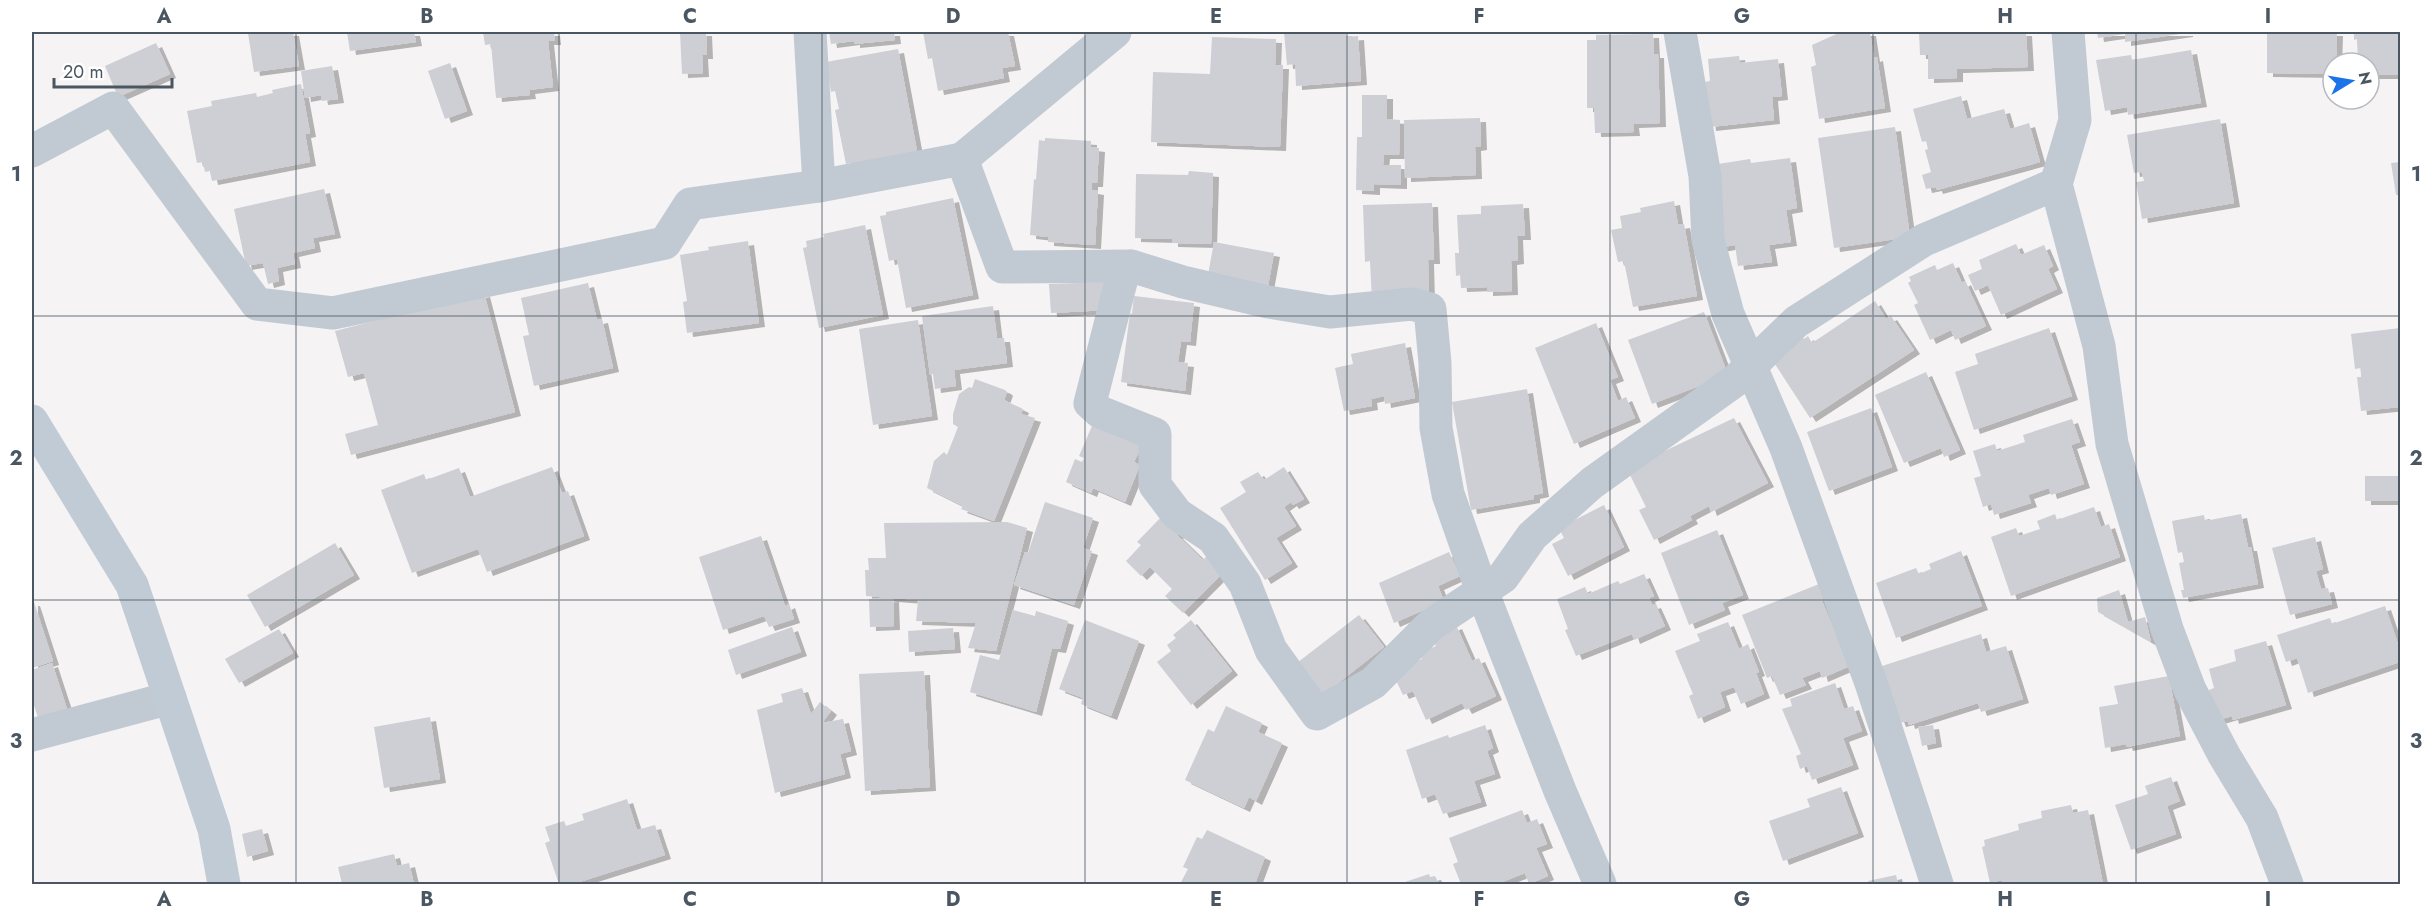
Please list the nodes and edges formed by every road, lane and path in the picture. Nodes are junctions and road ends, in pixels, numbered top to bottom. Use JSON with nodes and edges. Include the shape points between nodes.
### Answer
{"nodes":[{"id":1,"x":810,"y":32,"type":"edge"},
{"id":2,"x":1115,"y":32,"type":"edge"},
{"id":3,"x":1680,"y":32,"type":"edge"},
{"id":4,"x":2068,"y":32,"type":"edge"},
{"id":5,"x":32,"y":151,"type":"edge"},
{"id":6,"x":962,"y":159,"type":"junction"},
{"id":7,"x":2056,"y":184,"type":"junction"},
{"id":8,"x":819,"y":186,"type":"junction"},
{"id":9,"x":1131,"y":266,"type":"junction"},
{"id":10,"x":1749,"y":367,"type":"junction"},
{"id":11,"x":32,"y":421,"type":"edge"},
{"id":12,"x":1482,"y":591,"type":"junction"},
{"id":13,"x":170,"y":698,"type":"junction"},
{"id":14,"x":32,"y":735,"type":"edge"},
{"id":15,"x":224,"y":885,"type":"edge"},
{"id":16,"x":1600,"y":885,"type":"edge"},
{"id":17,"x":1937,"y":885,"type":"edge"},
{"id":18,"x":2287,"y":885,"type":"edge"}],
"edges":[{"from":1,"to":8,"type":"street"},
{"from":2,"to":6,"type":"street"},
{"from":3,"to":10,"type":"street","via":[[1705,176],[1708,240],[1728,314]]},
{"from":4,"to":7,"type":"street","via":[[2075,120]]},
{"from":5,"to":8,"type":"street","via":[[113,108],[257,304],[333,313],[664,243],[690,204]]},
{"from":6,"to":8,"type":"street"},
{"from":6,"to":9,"type":"street","via":[[1002,267]]},
{"from":7,"to":10,"type":"street","via":[[1923,240],[1796,322]]},
{"from":7,"to":18,"type":"street","via":[[2099,346],[2112,444],[2167,629],[2190,690],[2262,818]]},
{"from":9,"to":12,"type":"street","via":[[1268,302],[1330,312],[1412,304],[1430,309],[1436,428],[1448,494]]},
{"from":9,"to":12,"type":"street","via":[[1122,278],[1090,403],[1100,412],[1155,434],[1155,485],[1177,514],[1213,538],[1245,584],[1271,650],[1317,714],[1373,683],[1431,625]]},
{"from":10,"to":12,"type":"street","via":[[1592,483],[1532,536],[1503,577]]},
{"from":10,"to":17,"type":"street","via":[[1786,448],[1872,686]]},
{"from":11,"to":13,"type":"street","via":[[132,585]]},
{"from":12,"to":16,"type":"street"},
{"from":13,"to":14,"type":"street"},
{"from":13,"to":15,"type":"street","via":[[214,829]]}]}
